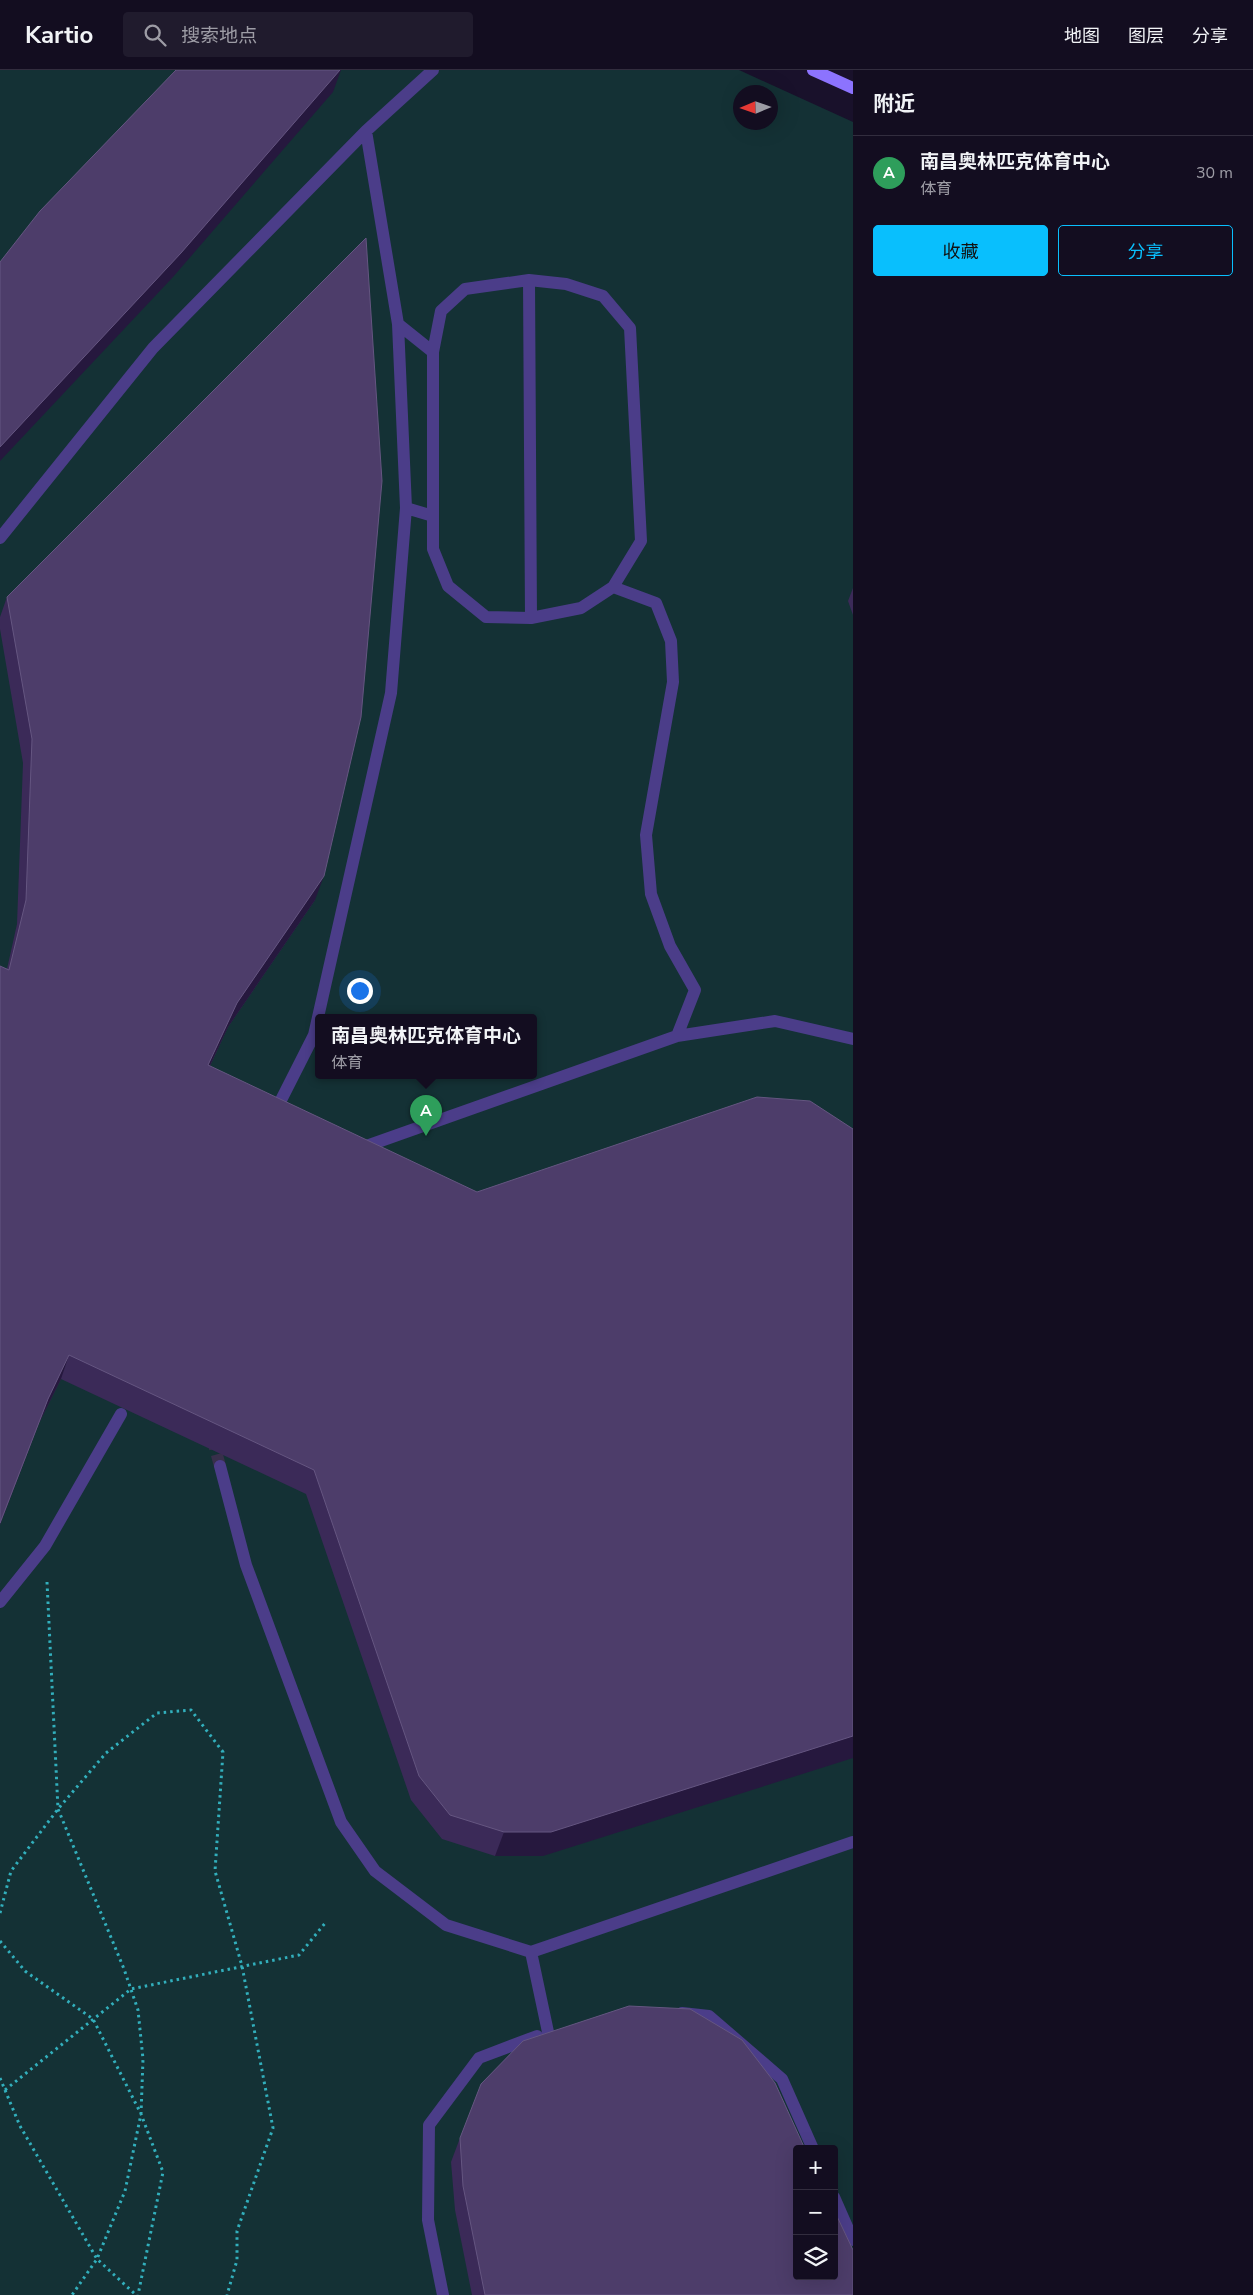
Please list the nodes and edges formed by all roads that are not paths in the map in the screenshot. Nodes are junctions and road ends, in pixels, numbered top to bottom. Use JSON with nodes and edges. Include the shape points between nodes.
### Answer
{"nodes":[{"id":1,"x":433,"y":70,"type":"edge"},
{"id":2,"x":813,"y":70,"type":"edge"},
{"id":3,"x":853,"y":88,"type":"edge"},
{"id":4,"x":366,"y":131,"type":"junction"},
{"id":5,"x":529,"y":280,"type":"junction"},
{"id":6,"x":398,"y":324,"type":"junction"},
{"id":7,"x":433,"y":352,"type":"junction"},
{"id":8,"x":406,"y":508,"type":"junction"},
{"id":9,"x":433,"y":516,"type":"junction"},
{"id":10,"x":0,"y":538,"type":"edge"},
{"id":11,"x":613,"y":587,"type":"junction"},
{"id":12,"x":531,"y":618,"type":"junction"},
{"id":13,"x":319,"y":1014,"type":"edge"},
{"id":14,"x":315,"y":1031,"type":"edge"},
{"id":15,"x":677,"y":1036,"type":"junction"},
{"id":16,"x":853,"y":1039,"type":"edge"},
{"id":17,"x":274,"y":1112,"type":"edge"},
{"id":18,"x":348,"y":1153,"type":"edge"},
{"id":19,"x":121,"y":1414,"type":"dead end"},
{"id":20,"x":220,"y":1466,"type":"tunnel mouth"},
{"id":21,"x":0,"y":1602,"type":"edge"},
{"id":22,"x":853,"y":1842,"type":"edge"},
{"id":23,"x":532,"y":1952,"type":"junction"},
{"id":24,"x":673,"y":2012,"type":"edge"},
{"id":25,"x":811,"y":2145,"type":"edge"},
{"id":26,"x":838,"y":2207,"type":"edge"},
{"id":27,"x":853,"y":2240,"type":"edge"},
{"id":28,"x":443,"y":2295,"type":"edge"}],
"edges":[{"from":1,"to":4,"type":"street"},
{"from":2,"to":3,"type":"street"},
{"from":4,"to":6,"type":"street"},
{"from":4,"to":10,"type":"street","via":[[154,348]]},
{"from":5,"to":7,"type":"street","via":[[465,289],[441,311]]},
{"from":5,"to":11,"type":"street","via":[[566,284],[602,296],[630,328],[641,541]]},
{"from":5,"to":12,"type":"street"},
{"from":6,"to":7,"type":"street"},
{"from":6,"to":8,"type":"street"},
{"from":7,"to":9,"type":"street"},
{"from":8,"to":9,"type":"street"},
{"from":8,"to":13,"type":"street","via":[[391,693]]},
{"from":9,"to":12,"type":"street","via":[[433,549],[448,586],[486,617]]},
{"from":11,"to":12,"type":"street","via":[[580,608]]},
{"from":11,"to":15,"type":"street","via":[[656,603],[671,641],[673,682],[646,835],[652,894],[670,946],[695,990]]},
{"from":14,"to":17,"type":"street"},
{"from":15,"to":16,"type":"street","via":[[775,1021]]},
{"from":15,"to":18,"type":"street"},
{"from":19,"to":21,"type":"street","via":[[45,1546]]},
{"from":20,"to":23,"type":"street","via":[[246,1565],[341,1822],[376,1871],[446,1925]]},
{"from":22,"to":23,"type":"street"},
{"from":23,"to":28,"type":"street","via":[[553,2031],[479,2058],[429,2125],[428,2220]]},
{"from":24,"to":25,"type":"street","via":[[710,2016],[782,2079]]},
{"from":26,"to":27,"type":"street"}]}
